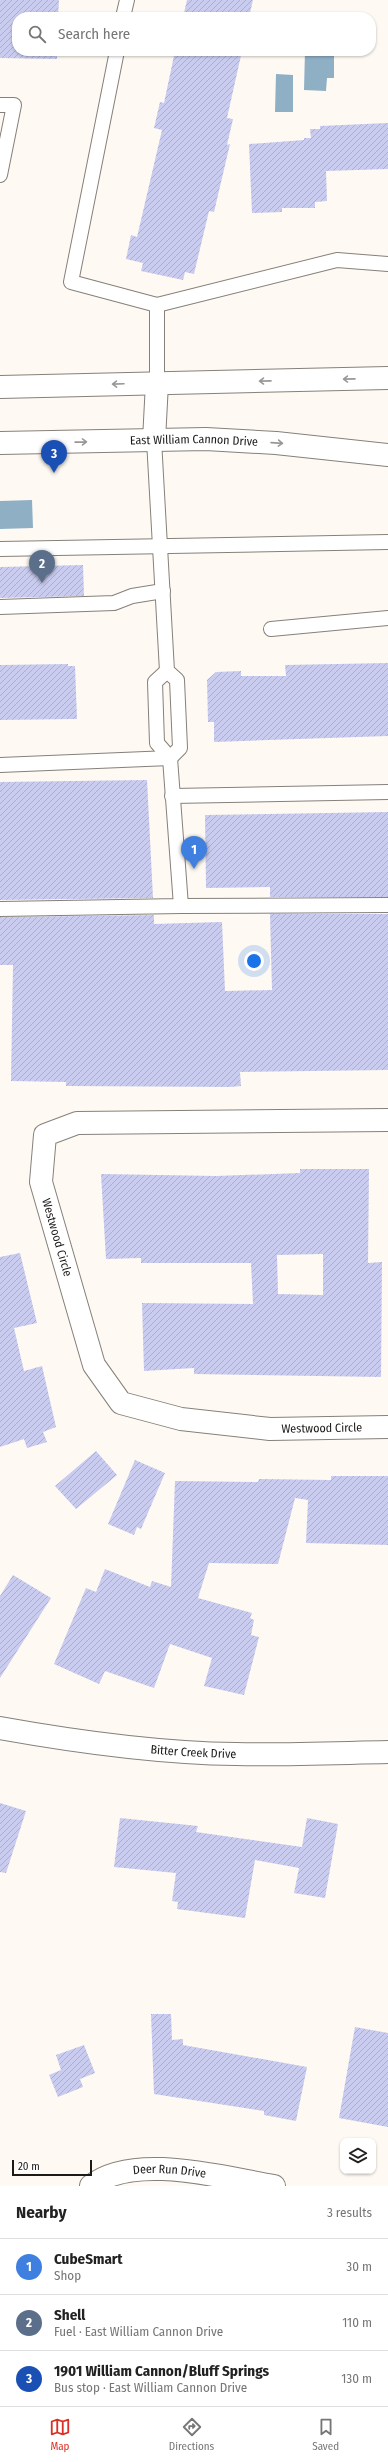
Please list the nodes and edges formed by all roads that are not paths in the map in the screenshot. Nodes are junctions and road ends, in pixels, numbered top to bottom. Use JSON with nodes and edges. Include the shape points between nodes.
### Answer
{"nodes":[{"id":1,"x":126,"y":0,"type":"edge"},
{"id":2,"x":124,"y":12,"type":"edge"},
{"id":3,"x":115,"y":56,"type":"edge"},
{"id":4,"x":0,"y":104,"type":"edge"},
{"id":5,"x":0,"y":175,"type":"edge"},
{"id":6,"x":388,"y":264,"type":"edge"},
{"id":7,"x":157,"y":305,"type":"junction"},
{"id":8,"x":388,"y":378,"type":"edge"},
{"id":9,"x":156,"y":383,"type":"junction"},
{"id":10,"x":0,"y":387,"type":"edge"},
{"id":11,"x":154,"y":440,"type":"junction"},
{"id":12,"x":0,"y":443,"type":"edge"},
{"id":13,"x":388,"y":455,"type":"edge"},
{"id":14,"x":388,"y":542,"type":"edge"},
{"id":15,"x":161,"y":546,"type":"junction"},
{"id":16,"x":0,"y":549,"type":"edge"},
{"id":17,"x":163,"y":590,"type":"junction"},
{"id":18,"x":0,"y":607,"type":"edge"},
{"id":19,"x":388,"y":618,"type":"edge"},
{"id":20,"x":271,"y":629,"type":"dead end"},
{"id":21,"x":167,"y":671,"type":"junction"},
{"id":22,"x":170,"y":758,"type":"junction"},
{"id":23,"x":0,"y":765,"type":"edge"},
{"id":24,"x":388,"y":792,"type":"edge"},
{"id":25,"x":172,"y":796,"type":"junction"},
{"id":26,"x":388,"y":905,"type":"edge"},
{"id":27,"x":181,"y":906,"type":"junction"},
{"id":28,"x":0,"y":909,"type":"edge"},
{"id":29,"x":388,"y":1120,"type":"edge"},
{"id":30,"x":388,"y":1427,"type":"edge"},
{"id":31,"x":0,"y":1728,"type":"edge"},
{"id":32,"x":388,"y":1752,"type":"edge"},
{"id":33,"x":91,"y":2186,"type":"edge"},
{"id":34,"x":274,"y":2186,"type":"edge"}],
"edges":[{"from":1,"to":2,"type":"lane"},
{"from":3,"to":7,"type":"lane","via":[[71,282]]},
{"from":4,"to":5,"type":"lane","via":[[14,105]]},
{"from":6,"to":7,"type":"lane","via":[[337,260]]},
{"from":7,"to":9,"type":"lane"},
{"from":8,"to":9,"type":"street","one_way":true},
{"from":9,"to":10,"type":"street","one_way":true},
{"from":9,"to":11,"type":"street"},
{"from":12,"to":11,"type":"street","name":"East William Cannon Drive","one_way":true},
{"from":11,"to":13,"type":"street","name":"East William Cannon Drive","one_way":true,"via":[[276,442]]},
{"from":11,"to":15,"type":"lane"},
{"from":14,"to":15,"type":"lane"},
{"from":15,"to":16,"type":"lane"},
{"from":15,"to":17,"type":"lane"},
{"from":17,"to":18,"type":"lane","via":[[132,596],[114,603]]},
{"from":17,"to":21,"type":"lane"},
{"from":19,"to":20,"type":"lane"},
{"from":21,"to":22,"type":"lane","via":[[178,680],[180,748]]},
{"from":21,"to":22,"type":"lane","via":[[155,682],[156,743]]},
{"from":22,"to":23,"type":"lane"},
{"from":22,"to":25,"type":"lane"},
{"from":24,"to":25,"type":"lane"},
{"from":25,"to":27,"type":"lane"},
{"from":26,"to":27,"type":"lane"},
{"from":27,"to":28,"type":"lane"},
{"from":29,"to":30,"type":"street","name":"Westwood Circle","via":[[77,1123],[45,1135],[41,1182],[94,1365],[121,1403],[181,1419],[270,1429]]},
{"from":31,"to":32,"type":"street","name":"Bitter Creek Drive","via":[[135,1748],[235,1754]]},
{"from":33,"to":34,"type":"street","name":"Deer Run Drive","via":[[97,2181],[126,2171],[153,2168]]}]}
